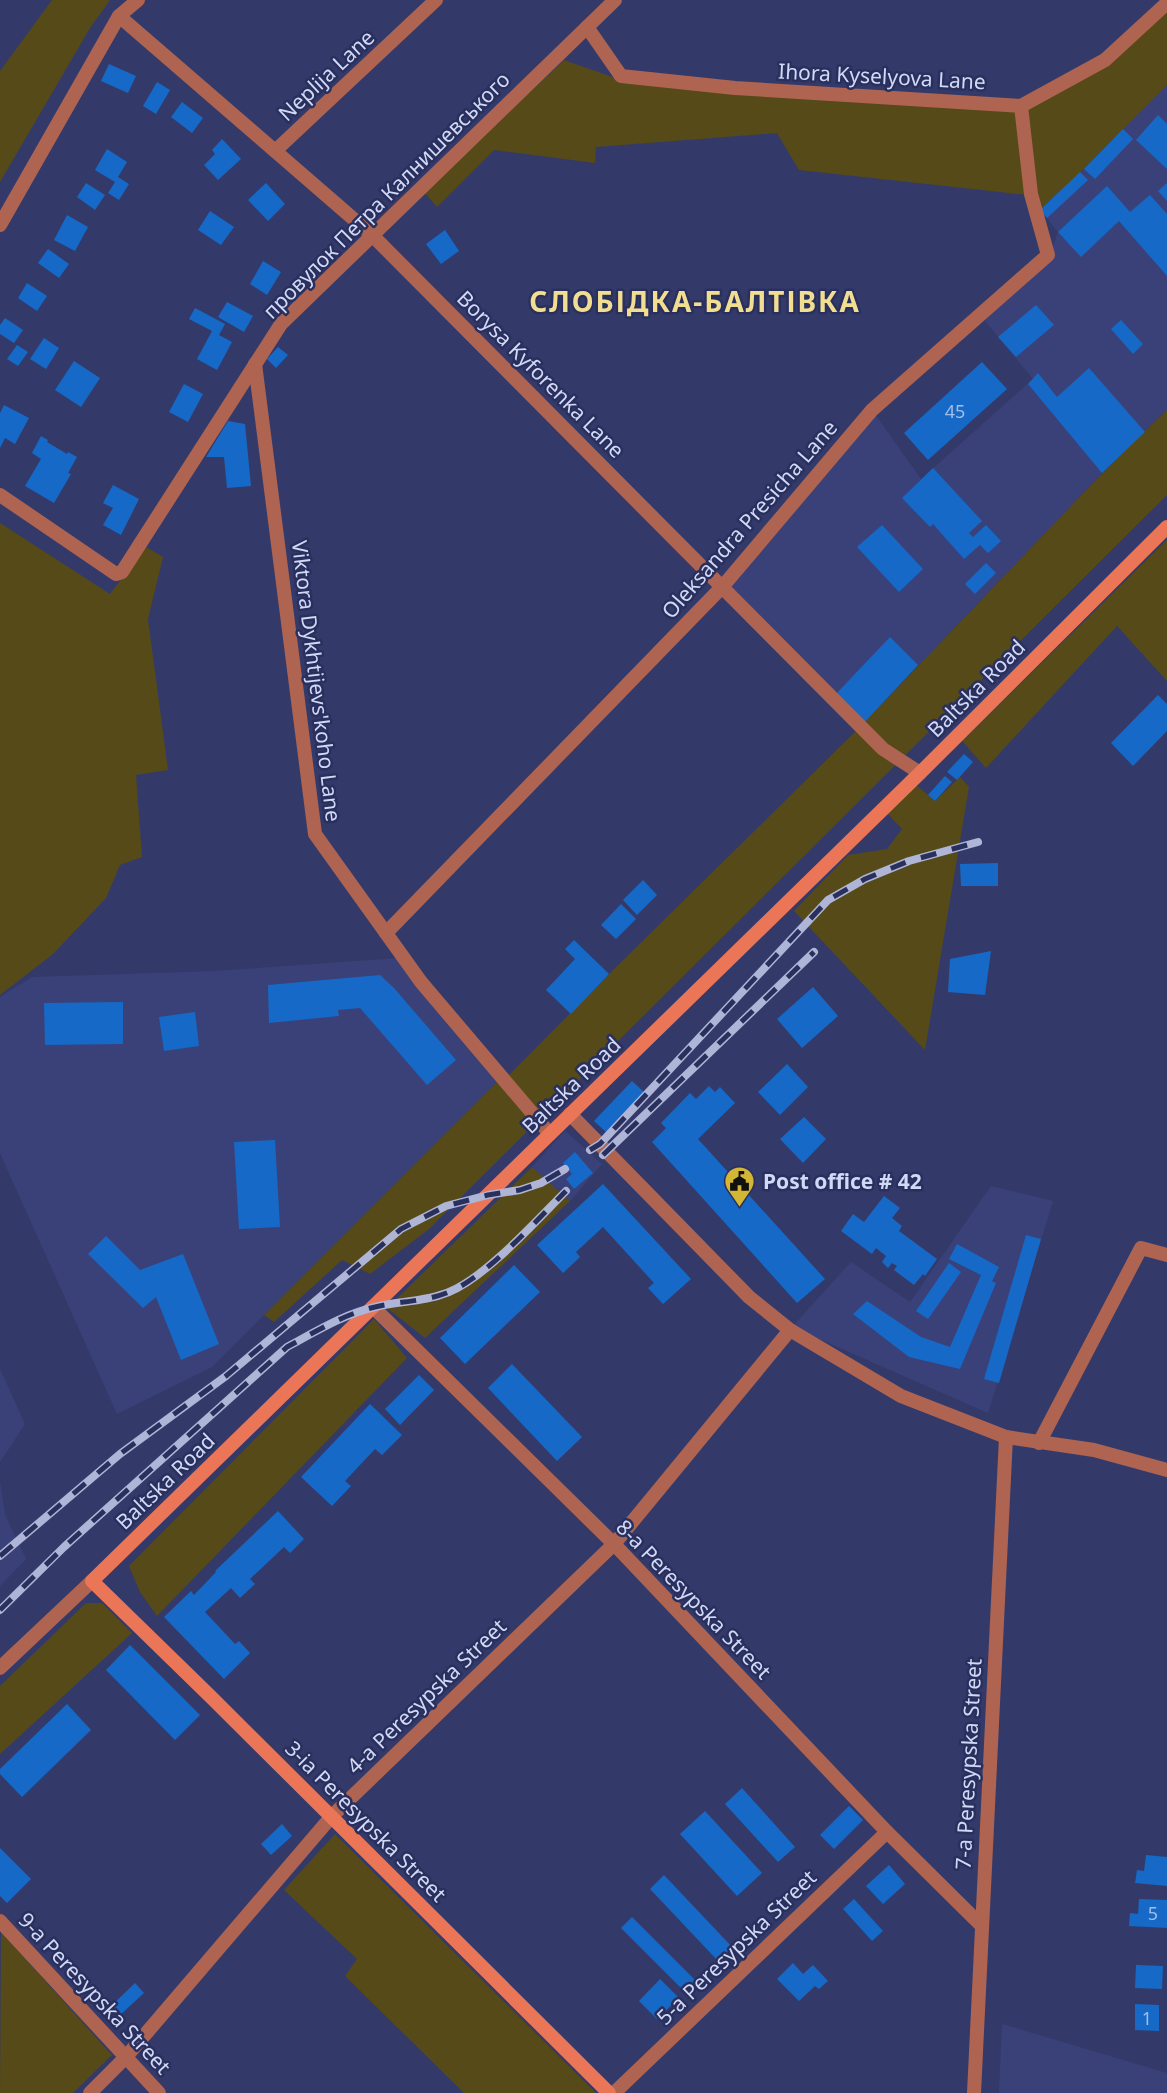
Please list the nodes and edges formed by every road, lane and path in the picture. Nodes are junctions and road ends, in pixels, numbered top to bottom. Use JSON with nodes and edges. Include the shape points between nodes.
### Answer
{"nodes":[{"id":1,"x":138,"y":0,"type":"edge"},
{"id":2,"x":436,"y":0,"type":"edge"},
{"id":3,"x":615,"y":0,"type":"edge"},
{"id":4,"x":1167,"y":3,"type":"edge"},
{"id":5,"x":119,"y":16,"type":"junction"},
{"id":6,"x":587,"y":27,"type":"junction"},
{"id":7,"x":1021,"y":106,"type":"junction"},
{"id":8,"x":275,"y":151,"type":"junction"},
{"id":9,"x":0,"y":225,"type":"edge"},
{"id":10,"x":372,"y":235,"type":"junction"},
{"id":11,"x":255,"y":364,"type":"junction"},
{"id":12,"x":0,"y":495,"type":"edge"},
{"id":13,"x":1167,"y":527,"type":"edge"},
{"id":14,"x":723,"y":586,"type":"junction"},
{"id":15,"x":920,"y":773,"type":"junction"},
{"id":16,"x":386,"y":933,"type":"junction"},
{"id":17,"x":570,"y":1114,"type":"junction"},
{"id":18,"x":550,"y":1134,"type":"junction"},
{"id":19,"x":1167,"y":1255,"type":"edge"},
{"id":20,"x":373,"y":1307,"type":"junction"},
{"id":21,"x":790,"y":1330,"type":"junction"},
{"id":22,"x":1006,"y":1437,"type":"junction"},
{"id":23,"x":1039,"y":1443,"type":"junction"},
{"id":24,"x":1167,"y":1470,"type":"edge"},
{"id":25,"x":614,"y":1544,"type":"junction"},
{"id":26,"x":92,"y":1581,"type":"junction"},
{"id":27,"x":0,"y":1668,"type":"edge"},
{"id":28,"x":331,"y":1816,"type":"junction"},
{"id":29,"x":887,"y":1832,"type":"junction"},
{"id":30,"x":0,"y":1921,"type":"edge"},
{"id":31,"x":981,"y":1925,"type":"junction"},
{"id":32,"x":125,"y":2058,"type":"junction"},
{"id":33,"x":90,"y":2093,"type":"edge"},
{"id":34,"x":159,"y":2093,"type":"edge"},
{"id":35,"x":611,"y":2093,"type":"edge"},
{"id":36,"x":974,"y":2093,"type":"edge"}],
"edges":[{"from":1,"to":5,"type":"street"},
{"from":2,"to":8,"type":"street","name":"Neplija Lane"},
{"from":3,"to":6,"type":"street","name":"провулок Петра Калнишевського"},
{"from":4,"to":7,"type":"street","via":[[1105,60]]},
{"from":5,"to":8,"type":"street","name":"Borysa Kyforenka Lane"},
{"from":5,"to":9,"type":"street"},
{"from":6,"to":7,"type":"street","name":"Ihora Kyselyova Lane","via":[[621,76],[735,89]]},
{"from":6,"to":10,"type":"street","name":"провулок Петра Калнишевського"},
{"from":7,"to":14,"type":"street","name":"Oleksandra Presicha Lane","via":[[1031,194],[1048,256],[872,410]]},
{"from":8,"to":10,"type":"street","name":"Borysa Kyforenka Lane"},
{"from":10,"to":11,"type":"street","name":"провулок Петра Калнишевського","via":[[281,324]]},
{"from":10,"to":14,"type":"street","name":"Borysa Kyforenka Lane"},
{"from":11,"to":12,"type":"street","name":"провулок Петра Калнишевського","via":[[122,572],[116,574]]},
{"from":11,"to":16,"type":"street","name":"Viktora Dykhtijevs'koho Lane","via":[[315,834]]},
{"from":13,"to":15,"type":"main road","name":"Baltska Road"},
{"from":14,"to":15,"type":"street","name":"Borysa Kyforenka Lane","via":[[883,749]]},
{"from":14,"to":16,"type":"street","name":"Oleksandra Presicha Lane"},
{"from":15,"to":17,"type":"main road","name":"Baltska Road"},
{"from":16,"to":18,"type":"street","name":"Viktora Dykhtijevs'koho Lane","via":[[421,982]]},
{"from":17,"to":18,"type":"main road","name":"Baltska Road"},
{"from":17,"to":21,"type":"street","via":[[749,1297]]},
{"from":18,"to":20,"type":"main road","name":"Baltska Road"},
{"from":19,"to":23,"type":"street","via":[[1141,1248]]},
{"from":20,"to":25,"type":"street","name":"8-a Peresypska Street"},
{"from":20,"to":26,"type":"main road","name":"Baltska Road"},
{"from":21,"to":22,"type":"street","via":[[901,1395]]},
{"from":21,"to":25,"type":"street","name":"4-a Peresypska Street"},
{"from":22,"to":23,"type":"street"},
{"from":22,"to":31,"type":"street","name":"7-a Peresypska Street"},
{"from":23,"to":24,"type":"street","via":[[1094,1450]]},
{"from":25,"to":28,"type":"street","name":"4-a Peresypska Street"},
{"from":25,"to":29,"type":"street","name":"8-a Peresypska Street"},
{"from":26,"to":27,"type":"street","name":"Baltska Road"},
{"from":26,"to":28,"type":"main road","name":"3-ia Peresypska Street"},
{"from":28,"to":32,"type":"street","name":"4-a Peresypska Street"},
{"from":28,"to":35,"type":"main road","name":"3-ia Peresypska Street"},
{"from":29,"to":31,"type":"street","name":"8-a Peresypska Street"},
{"from":29,"to":35,"type":"street","name":"5-a Peresypska Street"},
{"from":30,"to":32,"type":"street","name":"9-a Peresypska Street"},
{"from":31,"to":36,"type":"street","name":"7-a Peresypska Street"},
{"from":32,"to":33,"type":"street","name":"4-a Peresypska Street"},
{"from":32,"to":34,"type":"street","name":"9-a Peresypska Street"}]}
